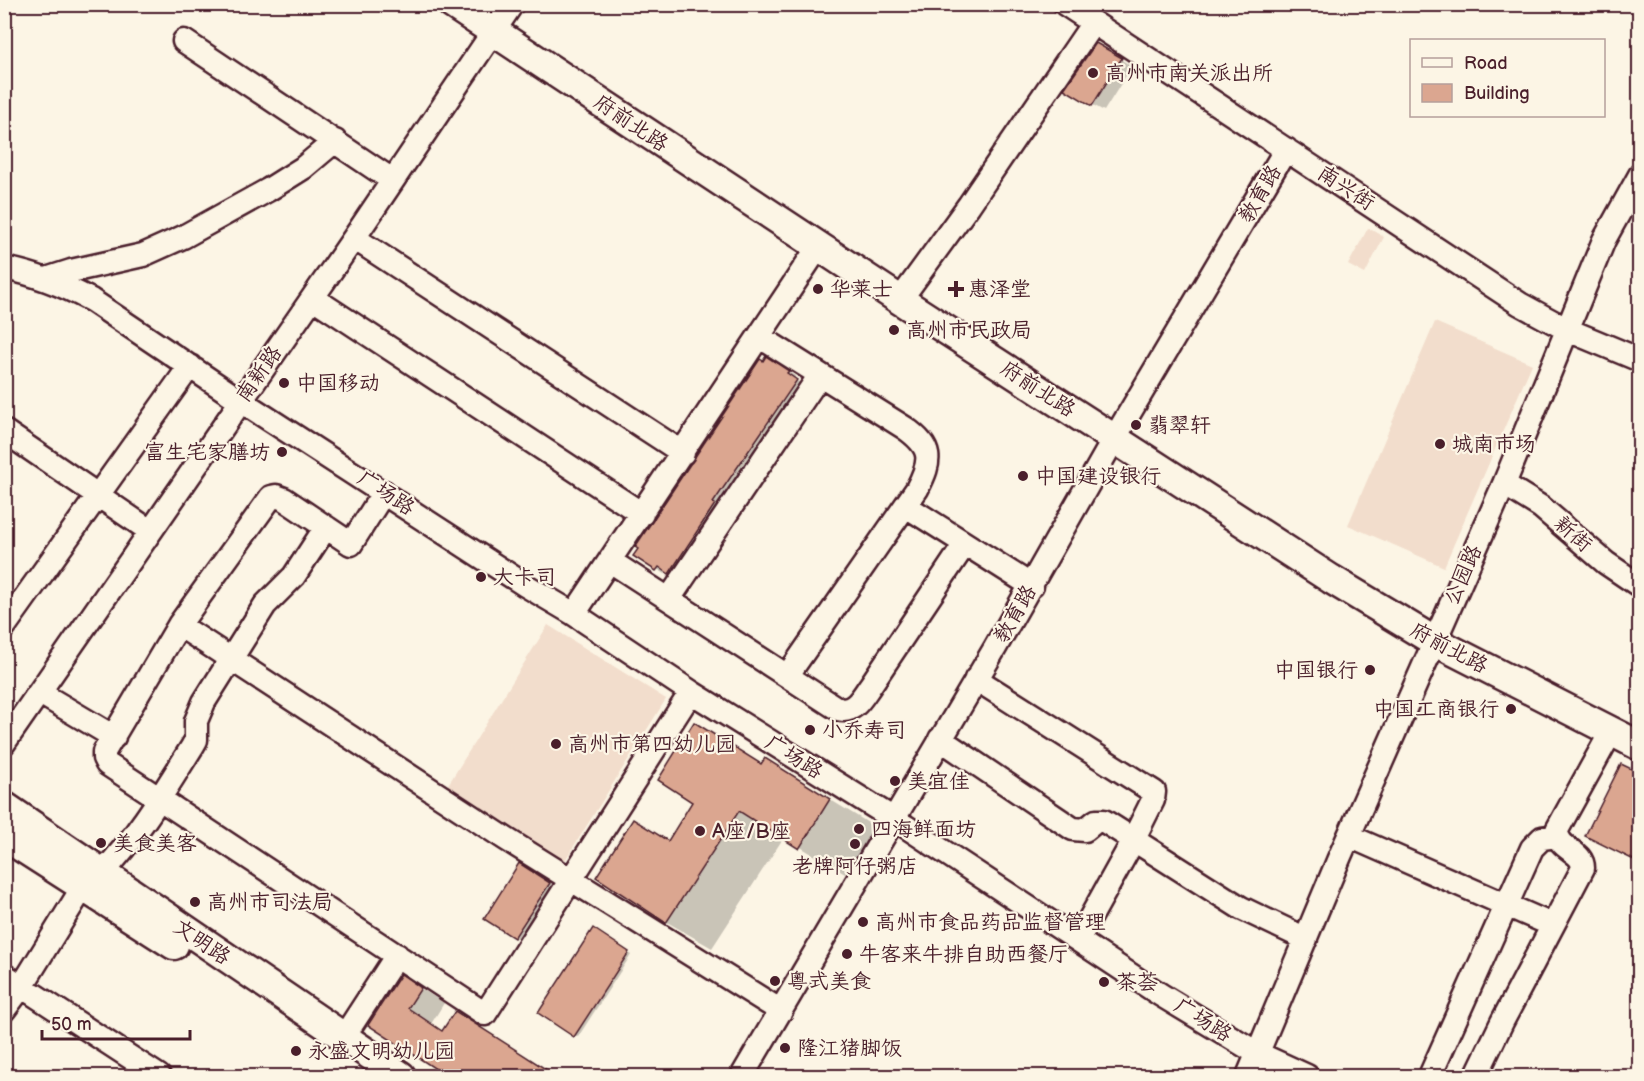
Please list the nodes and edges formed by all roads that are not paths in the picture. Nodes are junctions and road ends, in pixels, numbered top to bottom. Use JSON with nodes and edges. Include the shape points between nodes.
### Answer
{"nodes":[{"id":1,"x":452,"y":4,"type":"edge"},
{"id":2,"x":512,"y":4,"type":"edge"},
{"id":3,"x":1065,"y":4,"type":"edge"},
{"id":4,"x":1093,"y":23,"type":"junction"},
{"id":5,"x":493,"y":32,"type":"junction"},
{"id":6,"x":184,"y":41,"type":"dead end"},
{"id":7,"x":335,"y":141,"type":"junction"},
{"id":8,"x":1286,"y":149,"type":"junction"},
{"id":9,"x":1640,"y":175,"type":"edge"},
{"id":10,"x":392,"y":180,"type":"junction"},
{"id":11,"x":354,"y":238,"type":"junction"},
{"id":12,"x":819,"y":246,"type":"junction"},
{"id":13,"x":4,"y":268,"type":"edge"},
{"id":14,"x":46,"y":279,"type":"junction"},
{"id":15,"x":313,"y":298,"type":"junction"},
{"id":16,"x":900,"y":300,"type":"junction"},
{"id":17,"x":1568,"y":330,"type":"junction"},
{"id":18,"x":760,"y":337,"type":"junction"},
{"id":19,"x":1640,"y":360,"type":"edge"},
{"id":20,"x":190,"y":366,"type":"junction"},
{"id":21,"x":820,"y":375,"type":"junction"},
{"id":22,"x":241,"y":401,"type":"junction"},
{"id":23,"x":4,"y":431,"type":"edge"},
{"id":24,"x":1114,"y":439,"type":"junction"},
{"id":25,"x":683,"y":453,"type":"junction"},
{"id":26,"x":1504,"y":484,"type":"junction"},
{"id":27,"x":384,"y":492,"type":"junction"},
{"id":28,"x":98,"y":496,"type":"junction"},
{"id":29,"x":906,"y":506,"type":"junction"},
{"id":30,"x":642,"y":514,"type":"junction"},
{"id":31,"x":326,"y":527,"type":"junction"},
{"id":32,"x":150,"y":531,"type":"junction"},
{"id":33,"x":965,"y":544,"type":"junction"},
{"id":34,"x":610,"y":561,"type":"junction"},
{"id":35,"x":1032,"y":586,"type":"junction"},
{"id":36,"x":1640,"y":586,"type":"edge"},
{"id":37,"x":669,"y":599,"type":"junction"},
{"id":38,"x":574,"y":614,"type":"junction"},
{"id":39,"x":179,"y":625,"type":"junction"},
{"id":40,"x":4,"y":627,"type":"edge"},
{"id":41,"x":1434,"y":641,"type":"junction"},
{"id":42,"x":231,"y":659,"type":"junction"},
{"id":43,"x":787,"y":676,"type":"junction"},
{"id":44,"x":976,"y":679,"type":"junction"},
{"id":45,"x":691,"y":692,"type":"junction"},
{"id":46,"x":40,"y":693,"type":"junction"},
{"id":47,"x":1611,"y":732,"type":"junction"},
{"id":48,"x":114,"y":737,"type":"junction"},
{"id":49,"x":940,"y":739,"type":"junction"},
{"id":50,"x":4,"y":743,"type":"edge"},
{"id":51,"x":1640,"y":746,"type":"edge"},
{"id":52,"x":160,"y":798,"type":"junction"},
{"id":53,"x":4,"y":806,"type":"edge"},
{"id":54,"x":894,"y":819,"type":"junction"},
{"id":55,"x":4,"y":836,"type":"edge"},
{"id":56,"x":1349,"y":836,"type":"junction"},
{"id":57,"x":1557,"y":836,"type":"junction"},
{"id":58,"x":1132,"y":840,"type":"junction"},
{"id":59,"x":570,"y":879,"type":"junction"},
{"id":60,"x":93,"y":880,"type":"junction"},
{"id":61,"x":1506,"y":904,"type":"junction"},
{"id":62,"x":1552,"y":926,"type":"junction"},
{"id":63,"x":1306,"y":939,"type":"junction"},
{"id":64,"x":1078,"y":940,"type":"junction"},
{"id":65,"x":397,"y":955,"type":"junction"},
{"id":66,"x":13,"y":981,"type":"edge"},
{"id":67,"x":4,"y":1010,"type":"edge"},
{"id":68,"x":781,"y":1011,"type":"junction"},
{"id":69,"x":343,"y":1038,"type":"junction"},
{"id":70,"x":1257,"y":1053,"type":"junction"},
{"id":71,"x":159,"y":1077,"type":"edge"},
{"id":72,"x":366,"y":1077,"type":"edge"},
{"id":73,"x":401,"y":1077,"type":"edge"},
{"id":74,"x":742,"y":1077,"type":"edge"},
{"id":75,"x":1248,"y":1077,"type":"edge"},
{"id":76,"x":1307,"y":1077,"type":"edge"},
{"id":77,"x":1430,"y":1077,"type":"edge"},
{"id":78,"x":1476,"y":1077,"type":"edge"}],
"edges":[{"from":1,"to":5,"type":"main road","name":"府前北路"},
{"from":2,"to":5,"type":"street","name":"南新路"},
{"from":3,"to":4,"type":"street","name":"南兴街"},
{"from":4,"to":8,"type":"street","name":"南兴街"},
{"from":4,"to":16,"type":"street"},
{"from":5,"to":10,"type":"street","name":"南新路"},
{"from":5,"to":12,"type":"main road","name":"府前北路"},
{"from":6,"to":7,"type":"street"},
{"from":7,"to":10,"type":"street"},
{"from":7,"to":14,"type":"street","via":[[277,185],[183,237],[143,255]]},
{"from":8,"to":17,"type":"street","name":"南兴街","via":[[1520,304]]},
{"from":8,"to":24,"type":"street","name":"教育路"},
{"from":9,"to":17,"type":"street","name":"公园路","via":[[1604,240]]},
{"from":10,"to":11,"type":"street","name":"南新路"},
{"from":11,"to":15,"type":"street","name":"南新路"},
{"from":11,"to":25,"type":"street"},
{"from":12,"to":16,"type":"main road","name":"府前北路"},
{"from":12,"to":18,"type":"street"},
{"from":13,"to":14,"type":"street","name":"广场路"},
{"from":14,"to":20,"type":"street","name":"广场路","via":[[91,300]]},
{"from":15,"to":22,"type":"street","name":"南新路"},
{"from":15,"to":30,"type":"street"},
{"from":16,"to":24,"type":"main road","name":"府前北路"},
{"from":17,"to":19,"type":"street","name":"南兴街"},
{"from":17,"to":26,"type":"street","name":"公园路"},
{"from":18,"to":21,"type":"street"},
{"from":18,"to":25,"type":"street"},
{"from":20,"to":22,"type":"street","name":"广场路"},
{"from":20,"to":28,"type":"street"},
{"from":21,"to":29,"type":"street","via":[[921,440],[927,454],[926,472]]},
{"from":21,"to":37,"type":"street"},
{"from":22,"to":27,"type":"street","name":"广场路"},
{"from":22,"to":32,"type":"street","name":"南新路"},
{"from":23,"to":28,"type":"street"},
{"from":24,"to":35,"type":"street","name":"教育路"},
{"from":24,"to":41,"type":"main road","name":"府前北路"},
{"from":25,"to":30,"type":"street"},
{"from":26,"to":36,"type":"street","name":"新街","via":[[1541,507],[1606,563]]},
{"from":26,"to":41,"type":"street","name":"公园路"},
{"from":27,"to":31,"type":"street","via":[[351,544]]},
{"from":27,"to":38,"type":"street","name":"广场路"},
{"from":28,"to":32,"type":"street"},
{"from":28,"to":40,"type":"street"},
{"from":29,"to":33,"type":"street"},
{"from":29,"to":43,"type":"street"},
{"from":30,"to":34,"type":"street"},
{"from":31,"to":39,"type":"street","via":[[284,499],[271,497]]},
{"from":31,"to":42,"type":"street","via":[[294,576],[265,605]]},
{"from":32,"to":46,"type":"street","name":"南新路"},
{"from":33,"to":35,"type":"street"},
{"from":33,"to":43,"type":"street","via":[[850,710],[838,709]]},
{"from":34,"to":37,"type":"street"},
{"from":34,"to":38,"type":"street"},
{"from":35,"to":44,"type":"street","name":"教育路"},
{"from":37,"to":43,"type":"street"},
{"from":38,"to":45,"type":"street","name":"广场路"},
{"from":39,"to":42,"type":"street"},
{"from":39,"to":48,"type":"street"},
{"from":41,"to":47,"type":"main road","name":"府前北路"},
{"from":41,"to":56,"type":"street","name":"公园路"},
{"from":42,"to":52,"type":"street","via":[[196,721],[196,740]]},
{"from":42,"to":59,"type":"street"},
{"from":44,"to":49,"type":"street","name":"教育路"},
{"from":44,"to":58,"type":"street","via":[[1154,792]]},
{"from":45,"to":54,"type":"street","name":"广场路"},
{"from":45,"to":59,"type":"street"},
{"from":46,"to":48,"type":"street"},
{"from":46,"to":50,"type":"street","name":"南新路"},
{"from":47,"to":51,"type":"main road","name":"府前北路"},
{"from":47,"to":57,"type":"street"},
{"from":48,"to":52,"type":"street","via":[[103,756],[107,764]]},
{"from":49,"to":54,"type":"street","name":"教育路"},
{"from":49,"to":58,"type":"street","via":[[1073,829],[1085,830],[1101,820]]},
{"from":52,"to":60,"type":"street","via":[[117,857]]},
{"from":52,"to":65,"type":"street"},
{"from":53,"to":60,"type":"main road","name":"文明路"},
{"from":54,"to":64,"type":"street","name":"广场路"},
{"from":54,"to":68,"type":"street","name":"教育路"},
{"from":55,"to":60,"type":"main road","name":"文明路"},
{"from":56,"to":61,"type":"street"},
{"from":56,"to":63,"type":"street","name":"公园路"},
{"from":57,"to":61,"type":"street","via":[[1542,837],[1536,843]]},
{"from":57,"to":62,"type":"street","via":[[1583,866]]},
{"from":58,"to":63,"type":"street","via":[[1241,908]]},
{"from":58,"to":64,"type":"street"},
{"from":59,"to":65,"type":"street","via":[[485,1014]]},
{"from":59,"to":68,"type":"street"},
{"from":60,"to":66,"type":"street"},
{"from":60,"to":69,"type":"main road","name":"文明路"},
{"from":60,"to":72,"type":"main road","name":"文明路","via":[[208,967]]},
{"from":61,"to":62,"type":"street"},
{"from":61,"to":77,"type":"street"},
{"from":62,"to":78,"type":"street"},
{"from":63,"to":70,"type":"street","name":"公园路"},
{"from":64,"to":70,"type":"street","name":"广场路"},
{"from":65,"to":69,"type":"street"},
{"from":66,"to":67,"type":"street"},
{"from":66,"to":71,"type":"street"},
{"from":68,"to":74,"type":"street","name":"教育路"},
{"from":69,"to":73,"type":"main road","name":"文明路"},
{"from":70,"to":75,"type":"street","name":"公园路"},
{"from":70,"to":76,"type":"street","name":"广场路"}]}
